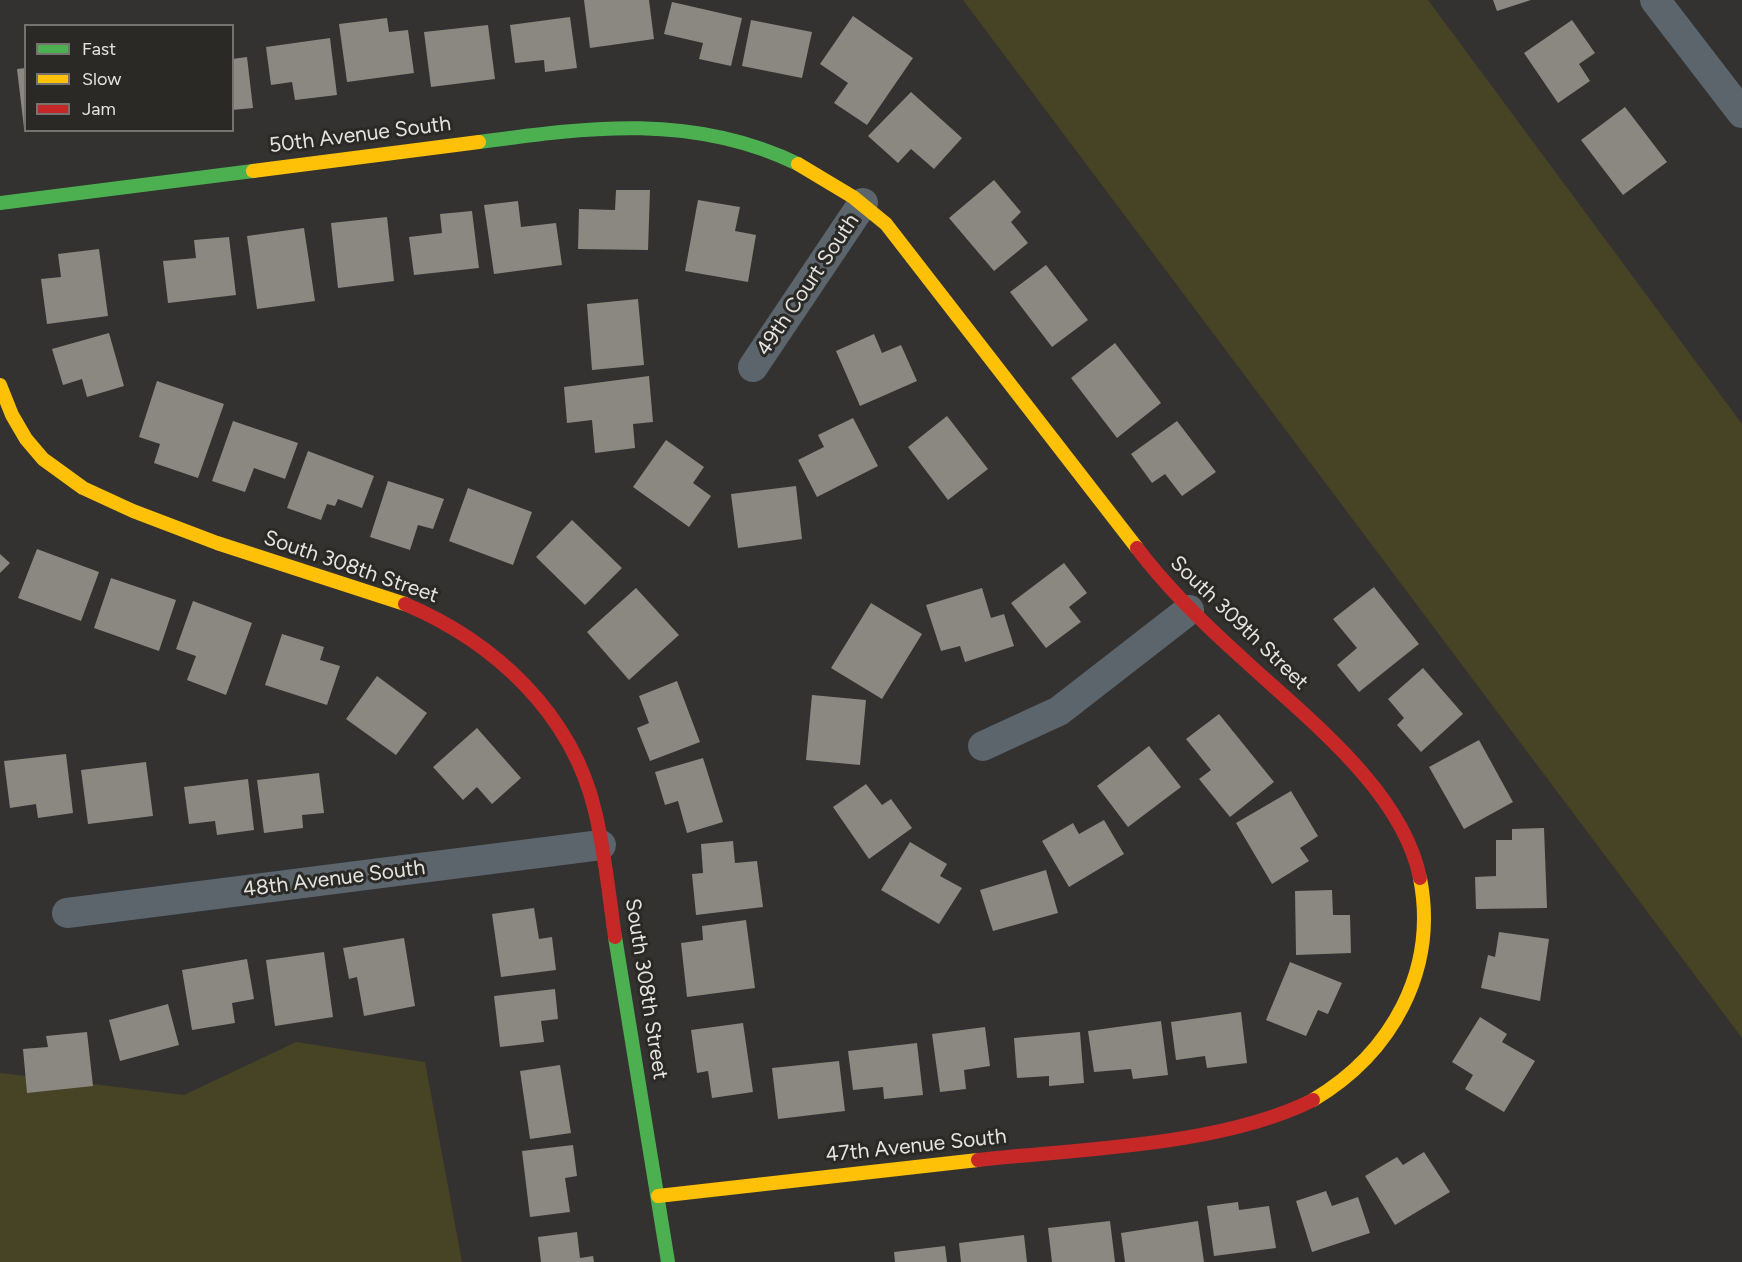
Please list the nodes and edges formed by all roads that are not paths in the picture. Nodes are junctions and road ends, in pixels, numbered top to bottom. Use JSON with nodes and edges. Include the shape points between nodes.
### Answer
{"nodes":[{"id":1,"x":1655,"y":0,"type":"edge"},
{"id":2,"x":1742,"y":113,"type":"edge"},
{"id":3,"x":725,"y":137,"type":"joint"},
{"id":4,"x":0,"y":202,"type":"edge"},
{"id":5,"x":863,"y":203,"type":"junction"},
{"id":6,"x":753,"y":367,"type":"dead end"},
{"id":7,"x":0,"y":385,"type":"edge"},
{"id":8,"x":1189,"y":610,"type":"junction"},
{"id":9,"x":983,"y":746,"type":"dead end"},
{"id":10,"x":601,"y":845,"type":"junction"},
{"id":11,"x":68,"y":913,"type":"dead end"},
{"id":12,"x":1178,"y":1138,"type":"joint"},
{"id":13,"x":658,"y":1196,"type":"junction"},
{"id":14,"x":668,"y":1262,"type":"edge"}],
"edges":[{"from":1,"to":2,"type":"street"},
{"from":3,"to":4,"type":"street","name":"50th Avenue South","via":[[650,127],[584,128]]},
{"from":3,"to":5,"type":"street","name":"South 309th Street","via":[[809,168]]},
{"from":5,"to":6,"type":"street","name":"49th Court South"},
{"from":5,"to":8,"type":"street","name":"South 309th Street","via":[[906,248],[1120,531]]},
{"from":7,"to":10,"type":"street","name":"South 308th Street","via":[[18,429],[36,453],[78,487],[104,501],[206,539],[418,609],[477,642],[539,697],[558,724],[586,779]]},
{"from":8,"to":9,"type":"street","via":[[1059,711]]},
{"from":8,"to":12,"type":"street","name":"South 309th Street","via":[[1328,736],[1384,798],[1411,846],[1425,907],[1419,967],[1408,995],[1378,1049],[1360,1068],[1328,1092],[1283,1113],[1254,1123]]},
{"from":10,"to":11,"type":"street","name":"48th Avenue South"},
{"from":10,"to":13,"type":"street","name":"South 308th Street"},
{"from":12,"to":13,"type":"street","name":"47th Avenue South"},
{"from":13,"to":14,"type":"street","name":"South 308th Street"}]}
